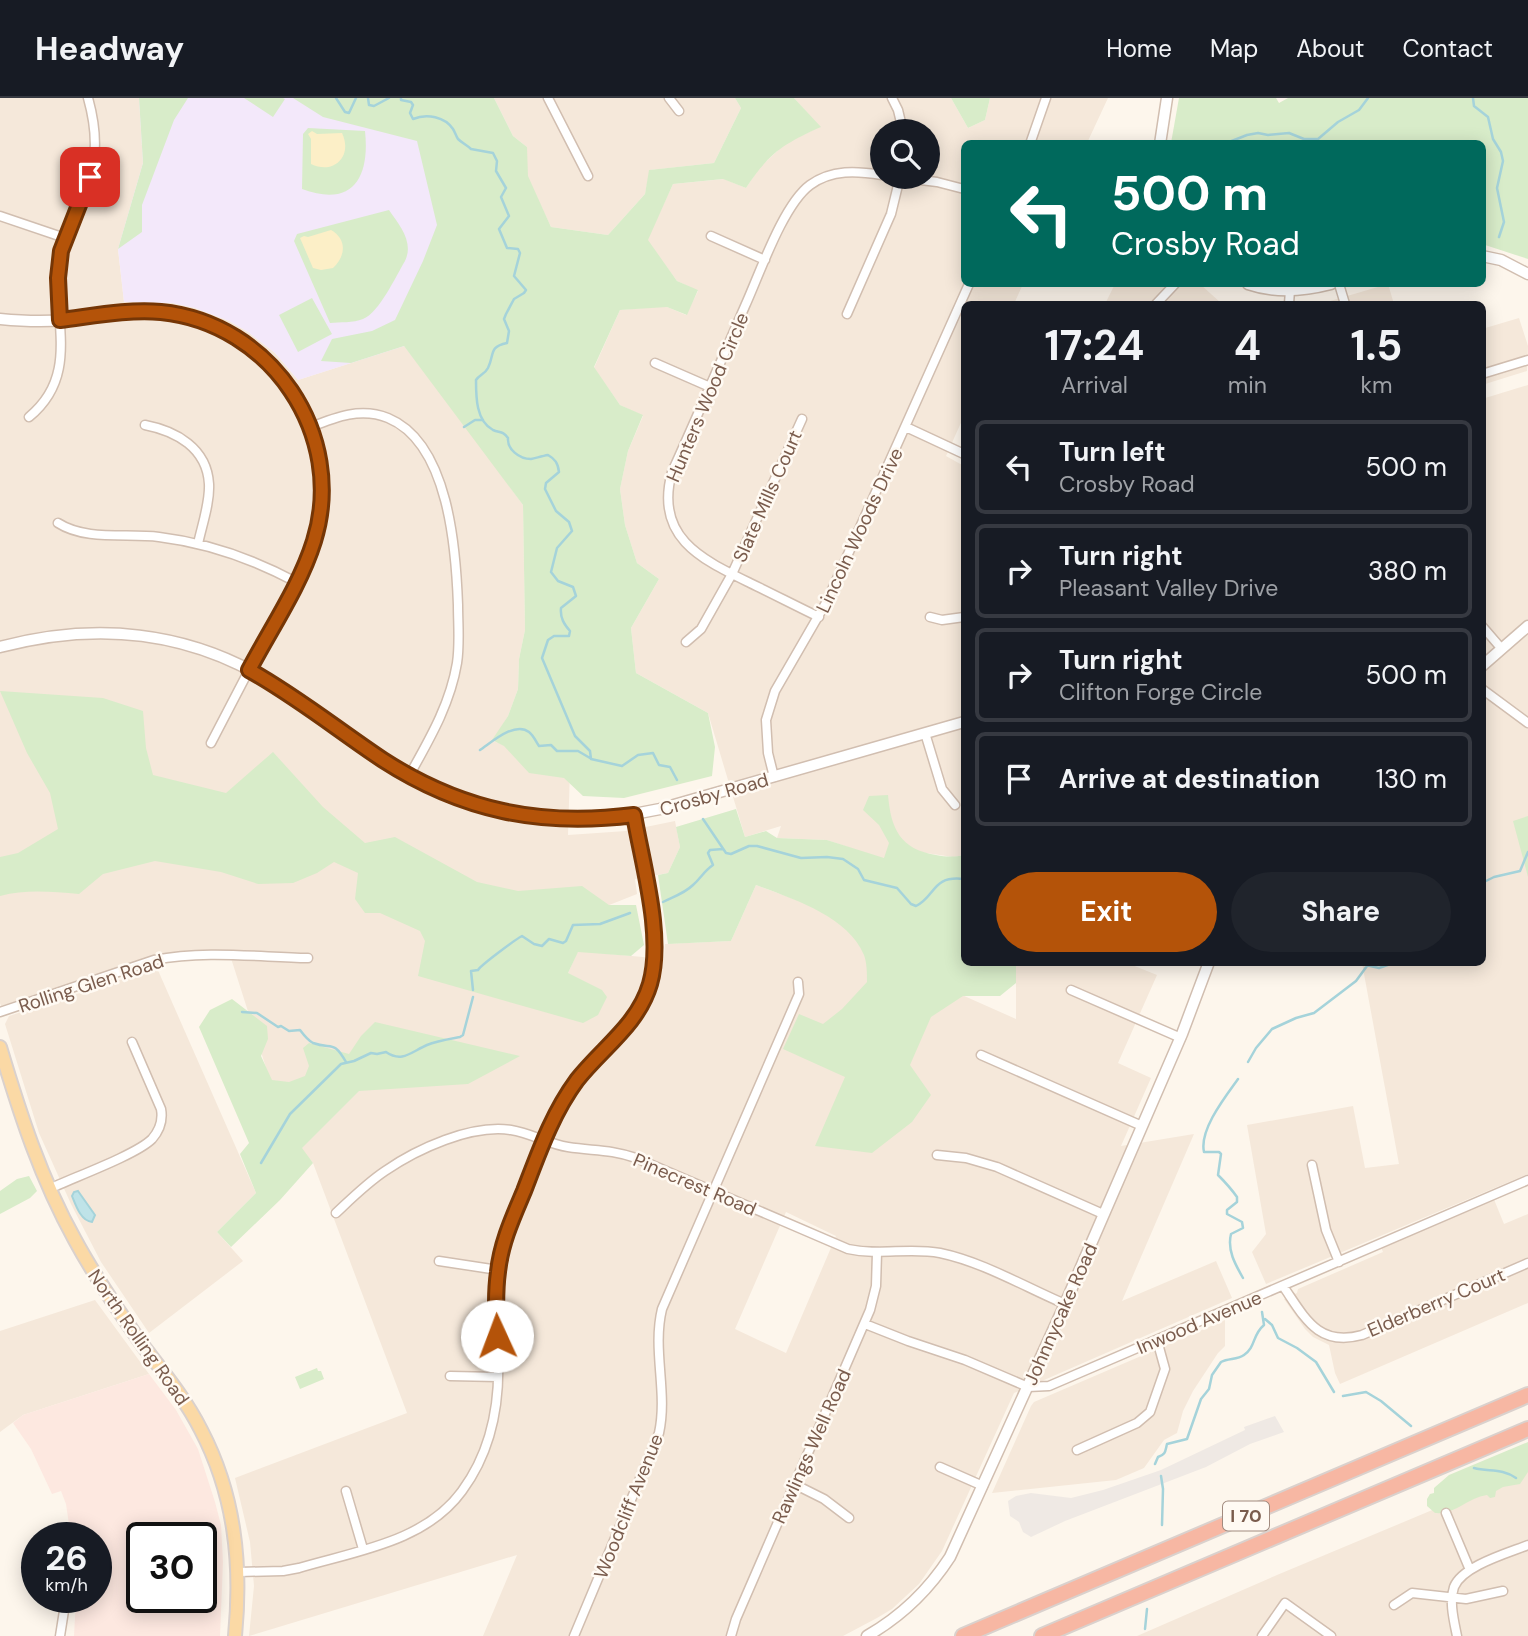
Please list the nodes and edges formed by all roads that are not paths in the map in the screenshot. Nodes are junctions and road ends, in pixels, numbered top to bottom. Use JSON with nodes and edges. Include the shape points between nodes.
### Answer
{"nodes":[{"id":1,"x":88,"y":98,"type":"edge"},
{"id":2,"x":548,"y":98,"type":"edge"},
{"id":3,"x":669,"y":98,"type":"edge"},
{"id":4,"x":892,"y":98,"type":"edge"},
{"id":5,"x":1046,"y":98,"type":"edge"},
{"id":6,"x":1167,"y":98,"type":"edge"},
{"id":7,"x":679,"y":111,"type":"dead end"},
{"id":8,"x":900,"y":119,"type":"edge"},
{"id":9,"x":1031,"y":140,"type":"edge"},
{"id":10,"x":1161,"y":140,"type":"edge"},
{"id":11,"x":870,"y":174,"type":"edge"},
{"id":12,"x":588,"y":176,"type":"dead end"},
{"id":13,"x":940,"y":183,"type":"edge"},
{"id":14,"x":961,"y":188,"type":"edge"},
{"id":15,"x":896,"y":189,"type":"edge"},
{"id":16,"x":0,"y":216,"type":"edge"},
{"id":17,"x":711,"y":236,"type":"dead end"},
{"id":18,"x":65,"y":238,"type":"junction"},
{"id":19,"x":1486,"y":257,"type":"edge"},
{"id":20,"x":765,"y":260,"type":"junction"},
{"id":21,"x":1528,"y":274,"type":"edge"},
{"id":22,"x":1172,"y":287,"type":"edge"},
{"id":23,"x":1262,"y":287,"type":"edge"},
{"id":24,"x":1310,"y":287,"type":"edge"},
{"id":25,"x":1290,"y":290,"type":"junction"},
{"id":26,"x":1159,"y":301,"type":"edge"},
{"id":27,"x":1289,"y":301,"type":"edge"},
{"id":28,"x":961,"y":302,"type":"edge"},
{"id":29,"x":847,"y":314,"type":"dead end"},
{"id":30,"x":0,"y":319,"type":"edge"},
{"id":31,"x":60,"y":320,"type":"junction"},
{"id":32,"x":1528,"y":360,"type":"edge"},
{"id":33,"x":655,"y":363,"type":"dead end"},
{"id":34,"x":1486,"y":373,"type":"edge"},
{"id":35,"x":710,"y":387,"type":"junction"},
{"id":36,"x":29,"y":417,"type":"dead end"},
{"id":37,"x":802,"y":419,"type":"dead end"},
{"id":38,"x":145,"y":425,"type":"dead end"},
{"id":39,"x":311,"y":427,"type":"junction"},
{"id":40,"x":906,"y":427,"type":"junction"},
{"id":41,"x":961,"y":453,"type":"edge"},
{"id":42,"x":58,"y":523,"type":"dead end"},
{"id":43,"x":198,"y":544,"type":"junction"},
{"id":44,"x":732,"y":574,"type":"junction"},
{"id":45,"x":296,"y":583,"type":"junction"},
{"id":46,"x":819,"y":617,"type":"junction"},
{"id":47,"x":930,"y":617,"type":"dead end"},
{"id":48,"x":961,"y":617,"type":"edge"},
{"id":49,"x":1528,"y":626,"type":"edge"},
{"id":50,"x":1486,"y":631,"type":"edge"},
{"id":51,"x":686,"y":642,"type":"dead end"},
{"id":52,"x":0,"y":647,"type":"edge"},
{"id":53,"x":1501,"y":648,"type":"junction"},
{"id":54,"x":1486,"y":662,"type":"edge"},
{"id":55,"x":249,"y":670,"type":"junction"},
{"id":56,"x":1486,"y":692,"type":"edge"},
{"id":57,"x":961,"y":723,"type":"edge"},
{"id":58,"x":1528,"y":723,"type":"edge"},
{"id":59,"x":925,"y":733,"type":"junction"},
{"id":60,"x":211,"y":743,"type":"dead end"},
{"id":61,"x":409,"y":776,"type":"junction"},
{"id":62,"x":774,"y":777,"type":"junction"},
{"id":63,"x":955,"y":805,"type":"dead end"},
{"id":64,"x":634,"y":815,"type":"junction"},
{"id":65,"x":308,"y":958,"type":"dead end"},
{"id":66,"x":1208,"y":966,"type":"edge"},
{"id":67,"x":798,"y":982,"type":"dead end"},
{"id":68,"x":1071,"y":990,"type":"dead end"},
{"id":69,"x":0,"y":1012,"type":"edge"},
{"id":70,"x":1181,"y":1038,"type":"junction"},
{"id":71,"x":132,"y":1042,"type":"dead end"},
{"id":72,"x":0,"y":1048,"type":"edge"},
{"id":73,"x":981,"y":1055,"type":"dead end"},
{"id":74,"x":1142,"y":1126,"type":"junction"},
{"id":75,"x":543,"y":1139,"type":"junction"},
{"id":76,"x":937,"y":1155,"type":"dead end"},
{"id":77,"x":1312,"y":1165,"type":"dead end"},
{"id":78,"x":1528,"y":1180,"type":"edge"},
{"id":79,"x":49,"y":1189,"type":"junction"},
{"id":80,"x":713,"y":1192,"type":"junction"},
{"id":81,"x":335,"y":1213,"type":"dead end"},
{"id":82,"x":1103,"y":1214,"type":"junction"},
{"id":83,"x":877,"y":1253,"type":"junction"},
{"id":84,"x":439,"y":1261,"type":"dead end"},
{"id":85,"x":1339,"y":1262,"type":"junction"},
{"id":86,"x":1528,"y":1263,"type":"edge"},
{"id":87,"x":498,"y":1270,"type":"junction"},
{"id":88,"x":1283,"y":1286,"type":"junction"},
{"id":89,"x":1065,"y":1304,"type":"junction"},
{"id":90,"x":864,"y":1324,"type":"junction"},
{"id":91,"x":1157,"y":1340,"type":"junction"},
{"id":92,"x":450,"y":1376,"type":"dead end"},
{"id":93,"x":498,"y":1377,"type":"junction"},
{"id":94,"x":1028,"y":1387,"type":"junction"},
{"id":95,"x":1528,"y":1395,"type":"edge"},
{"id":96,"x":1528,"y":1429,"type":"edge"},
{"id":97,"x":1077,"y":1450,"type":"dead end"},
{"id":98,"x":940,"y":1466,"type":"dead end"},
{"id":99,"x":794,"y":1484,"type":"junction"},
{"id":100,"x":983,"y":1486,"type":"junction"},
{"id":101,"x":346,"y":1491,"type":"dead end"},
{"id":102,"x":1446,"y":1513,"type":"dead end"},
{"id":103,"x":849,"y":1518,"type":"dead end"},
{"id":104,"x":1528,"y":1545,"type":"edge"},
{"id":105,"x":363,"y":1549,"type":"junction"},
{"id":106,"x":1470,"y":1570,"type":"junction"},
{"id":107,"x":239,"y":1572,"type":"junction"},
{"id":108,"x":1503,"y":1591,"type":"dead end"},
{"id":109,"x":1452,"y":1597,"type":"junction"},
{"id":110,"x":1394,"y":1605,"type":"dead end"},
{"id":111,"x":64,"y":1613,"type":"edge"},
{"id":112,"x":60,"y":1636,"type":"edge"},
{"id":113,"x":235,"y":1636,"type":"edge"},
{"id":114,"x":574,"y":1636,"type":"edge"},
{"id":115,"x":731,"y":1636,"type":"edge"},
{"id":116,"x":867,"y":1636,"type":"edge"},
{"id":117,"x":963,"y":1636,"type":"edge"},
{"id":118,"x":1042,"y":1636,"type":"edge"},
{"id":119,"x":1262,"y":1636,"type":"edge"},
{"id":120,"x":1331,"y":1636,"type":"edge"},
{"id":121,"x":1457,"y":1636,"type":"edge"}],
"edges":[{"from":1,"to":18,"type":"street","via":[[94,128],[93,162]]},
{"from":2,"to":12,"type":"street"},
{"from":3,"to":7,"type":"street"},
{"from":4,"to":8,"type":"street"},
{"from":5,"to":9,"type":"street"},
{"from":6,"to":10,"type":"street"},
{"from":11,"to":20,"type":"street","name":"Hunters Wood Circle","via":[[844,172],[813,183],[795,199]]},
{"from":13,"to":14,"type":"street"},
{"from":15,"to":29,"type":"street","via":[[891,214]]},
{"from":16,"to":18,"type":"street"},
{"from":17,"to":20,"type":"street"},
{"from":18,"to":31,"type":"street","via":[[58,278]]},
{"from":19,"to":21,"type":"street"},
{"from":20,"to":35,"type":"street","name":"Hunters Wood Circle"},
{"from":22,"to":26,"type":"street"},
{"from":23,"to":25,"type":"street"},
{"from":24,"to":25,"type":"street"},
{"from":25,"to":27,"type":"street"},
{"from":28,"to":40,"type":"street","name":"Lincoln Woods Drive"},
{"from":30,"to":31,"type":"street"},
{"from":31,"to":36,"type":"street","via":[[61,364],[47,397]]},
{"from":31,"to":39,"type":"street","via":[[162,312],[224,330],[273,366]]},
{"from":32,"to":34,"type":"street"},
{"from":33,"to":35,"type":"street"},
{"from":35,"to":44,"type":"street","name":"Hunters Wood Circle","via":[[673,472],[668,498],[673,524],[687,545]]},
{"from":37,"to":44,"type":"street","name":"Slate Mills Court"},
{"from":38,"to":43,"type":"street","via":[[181,437],[205,467],[209,485]]},
{"from":39,"to":45,"type":"street","via":[[320,461],[321,499],[314,540]]},
{"from":39,"to":61,"type":"street","via":[[363,413],[398,423],[426,455],[449,512],[457,558],[457,661],[444,710]]},
{"from":40,"to":41,"type":"street"},
{"from":40,"to":46,"type":"street","name":"Lincoln Woods Drive"},
{"from":42,"to":43,"type":"street","via":[[76,531]]},
{"from":43,"to":45,"type":"street","via":[[247,558]]},
{"from":44,"to":46,"type":"street","name":"Hunters Wood Circle"},
{"from":44,"to":51,"type":"street","name":"Slate Mills Court","via":[[701,629]]},
{"from":45,"to":55,"type":"street"},
{"from":46,"to":62,"type":"street","name":"Lincoln Woods Drive","via":[[770,705],[766,735]]},
{"from":47,"to":48,"type":"street"},
{"from":49,"to":53,"type":"street"},
{"from":50,"to":53,"type":"street"},
{"from":52,"to":55,"type":"street","name":"Crosby Road","via":[[64,634],[119,633],[204,650]]},
{"from":53,"to":54,"type":"street"},
{"from":55,"to":60,"type":"street"},
{"from":55,"to":61,"type":"street","name":"Crosby Road"},
{"from":56,"to":58,"type":"street"},
{"from":57,"to":59,"type":"street","name":"Crosby Road"},
{"from":59,"to":62,"type":"street","name":"Crosby Road"},
{"from":59,"to":63,"type":"street","via":[[937,777]]},
{"from":61,"to":64,"type":"street","name":"Crosby Road","via":[[462,800],[517,815],[564,820]]},
{"from":62,"to":64,"type":"street","name":"Crosby Road"},
{"from":64,"to":75,"type":"street","via":[[654,928],[650,983],[623,1032],[564,1098]]},
{"from":65,"to":69,"type":"street","name":"Rolling Glen Road","via":[[170,957]]},
{"from":66,"to":70,"type":"street","name":"Johnnycake Road"},
{"from":67,"to":80,"type":"street","name":"Woodcliff Avenue","via":[[799,994]]},
{"from":68,"to":70,"type":"street"},
{"from":70,"to":74,"type":"street","name":"Johnnycake Road"},
{"from":71,"to":79,"type":"street","via":[[161,1109],[157,1133],[143,1146]]},
{"from":72,"to":79,"type":"main road","name":"North Rolling Road"},
{"from":73,"to":74,"type":"street"},
{"from":74,"to":82,"type":"street","name":"Johnnycake Road"},
{"from":75,"to":80,"type":"street","name":"Pinecrest Road","via":[[568,1147],[618,1152]]},
{"from":75,"to":81,"type":"street","name":"Pinecrest Road","via":[[499,1129],[457,1136],[385,1171]]},
{"from":75,"to":87,"type":"street"},
{"from":76,"to":82,"type":"street","via":[[997,1167]]},
{"from":77,"to":85,"type":"street","via":[[1326,1230]]},
{"from":78,"to":85,"type":"street","name":"Inwood Avenue"},
{"from":79,"to":107,"type":"main road","name":"North Rolling Road","via":[[102,1286],[200,1428],[228,1502]]},
{"from":80,"to":83,"type":"street","name":"Pinecrest Road","via":[[835,1245]]},
{"from":80,"to":114,"type":"street","name":"Woodcliff Avenue","via":[[659,1322],[659,1433]]},
{"from":82,"to":89,"type":"street","name":"Johnnycake Road"},
{"from":83,"to":89,"type":"street","name":"Pinecrest Road","via":[[928,1251],[955,1257]]},
{"from":83,"to":90,"type":"street","name":"Rawlings Well Road","via":[[874,1296]]},
{"from":84,"to":87,"type":"street"},
{"from":85,"to":88,"type":"street","name":"Inwood Avenue"},
{"from":86,"to":88,"type":"street","name":"Elderberry Court","via":[[1362,1335],[1343,1339],[1310,1325]]},
{"from":87,"to":93,"type":"street"},
{"from":88,"to":91,"type":"street","name":"Inwood Avenue"},
{"from":89,"to":94,"type":"street","name":"Johnnycake Road"},
{"from":90,"to":94,"type":"street"},
{"from":90,"to":99,"type":"street","name":"Rawlings Well Road"},
{"from":91,"to":94,"type":"street","name":"Inwood Avenue","via":[[1049,1386]]},
{"from":91,"to":97,"type":"street","via":[[1166,1369],[1150,1412],[1137,1423]]},
{"from":92,"to":93,"type":"street"},
{"from":93,"to":105,"type":"street","via":[[490,1434],[461,1493],[426,1525]]},
{"from":94,"to":100,"type":"street","name":"Johnnycake Road"},
{"from":95,"to":117,"type":"highway","number":"I 70"},
{"from":96,"to":118,"type":"highway","number":"I 70"},
{"from":98,"to":100,"type":"street"},
{"from":99,"to":103,"type":"street"},
{"from":99,"to":115,"type":"street","name":"Rawlings Well Road"},
{"from":100,"to":116,"type":"street","name":"Johnnycake Road","via":[[950,1558],[926,1591],[898,1617]]},
{"from":101,"to":105,"type":"street"},
{"from":102,"to":106,"type":"street"},
{"from":104,"to":106,"type":"street"},
{"from":105,"to":107,"type":"street","via":[[283,1571]]},
{"from":106,"to":109,"type":"street","via":[[1458,1580]]},
{"from":107,"to":113,"type":"main road","name":"North Rolling Road"},
{"from":108,"to":109,"type":"street","via":[[1466,1599]]},
{"from":109,"to":110,"type":"street","via":[[1412,1593]]},
{"from":109,"to":121,"type":"street"},
{"from":111,"to":112,"type":"street"},
{"from":119,"to":120,"type":"street","via":[[1285,1603]]}]}
